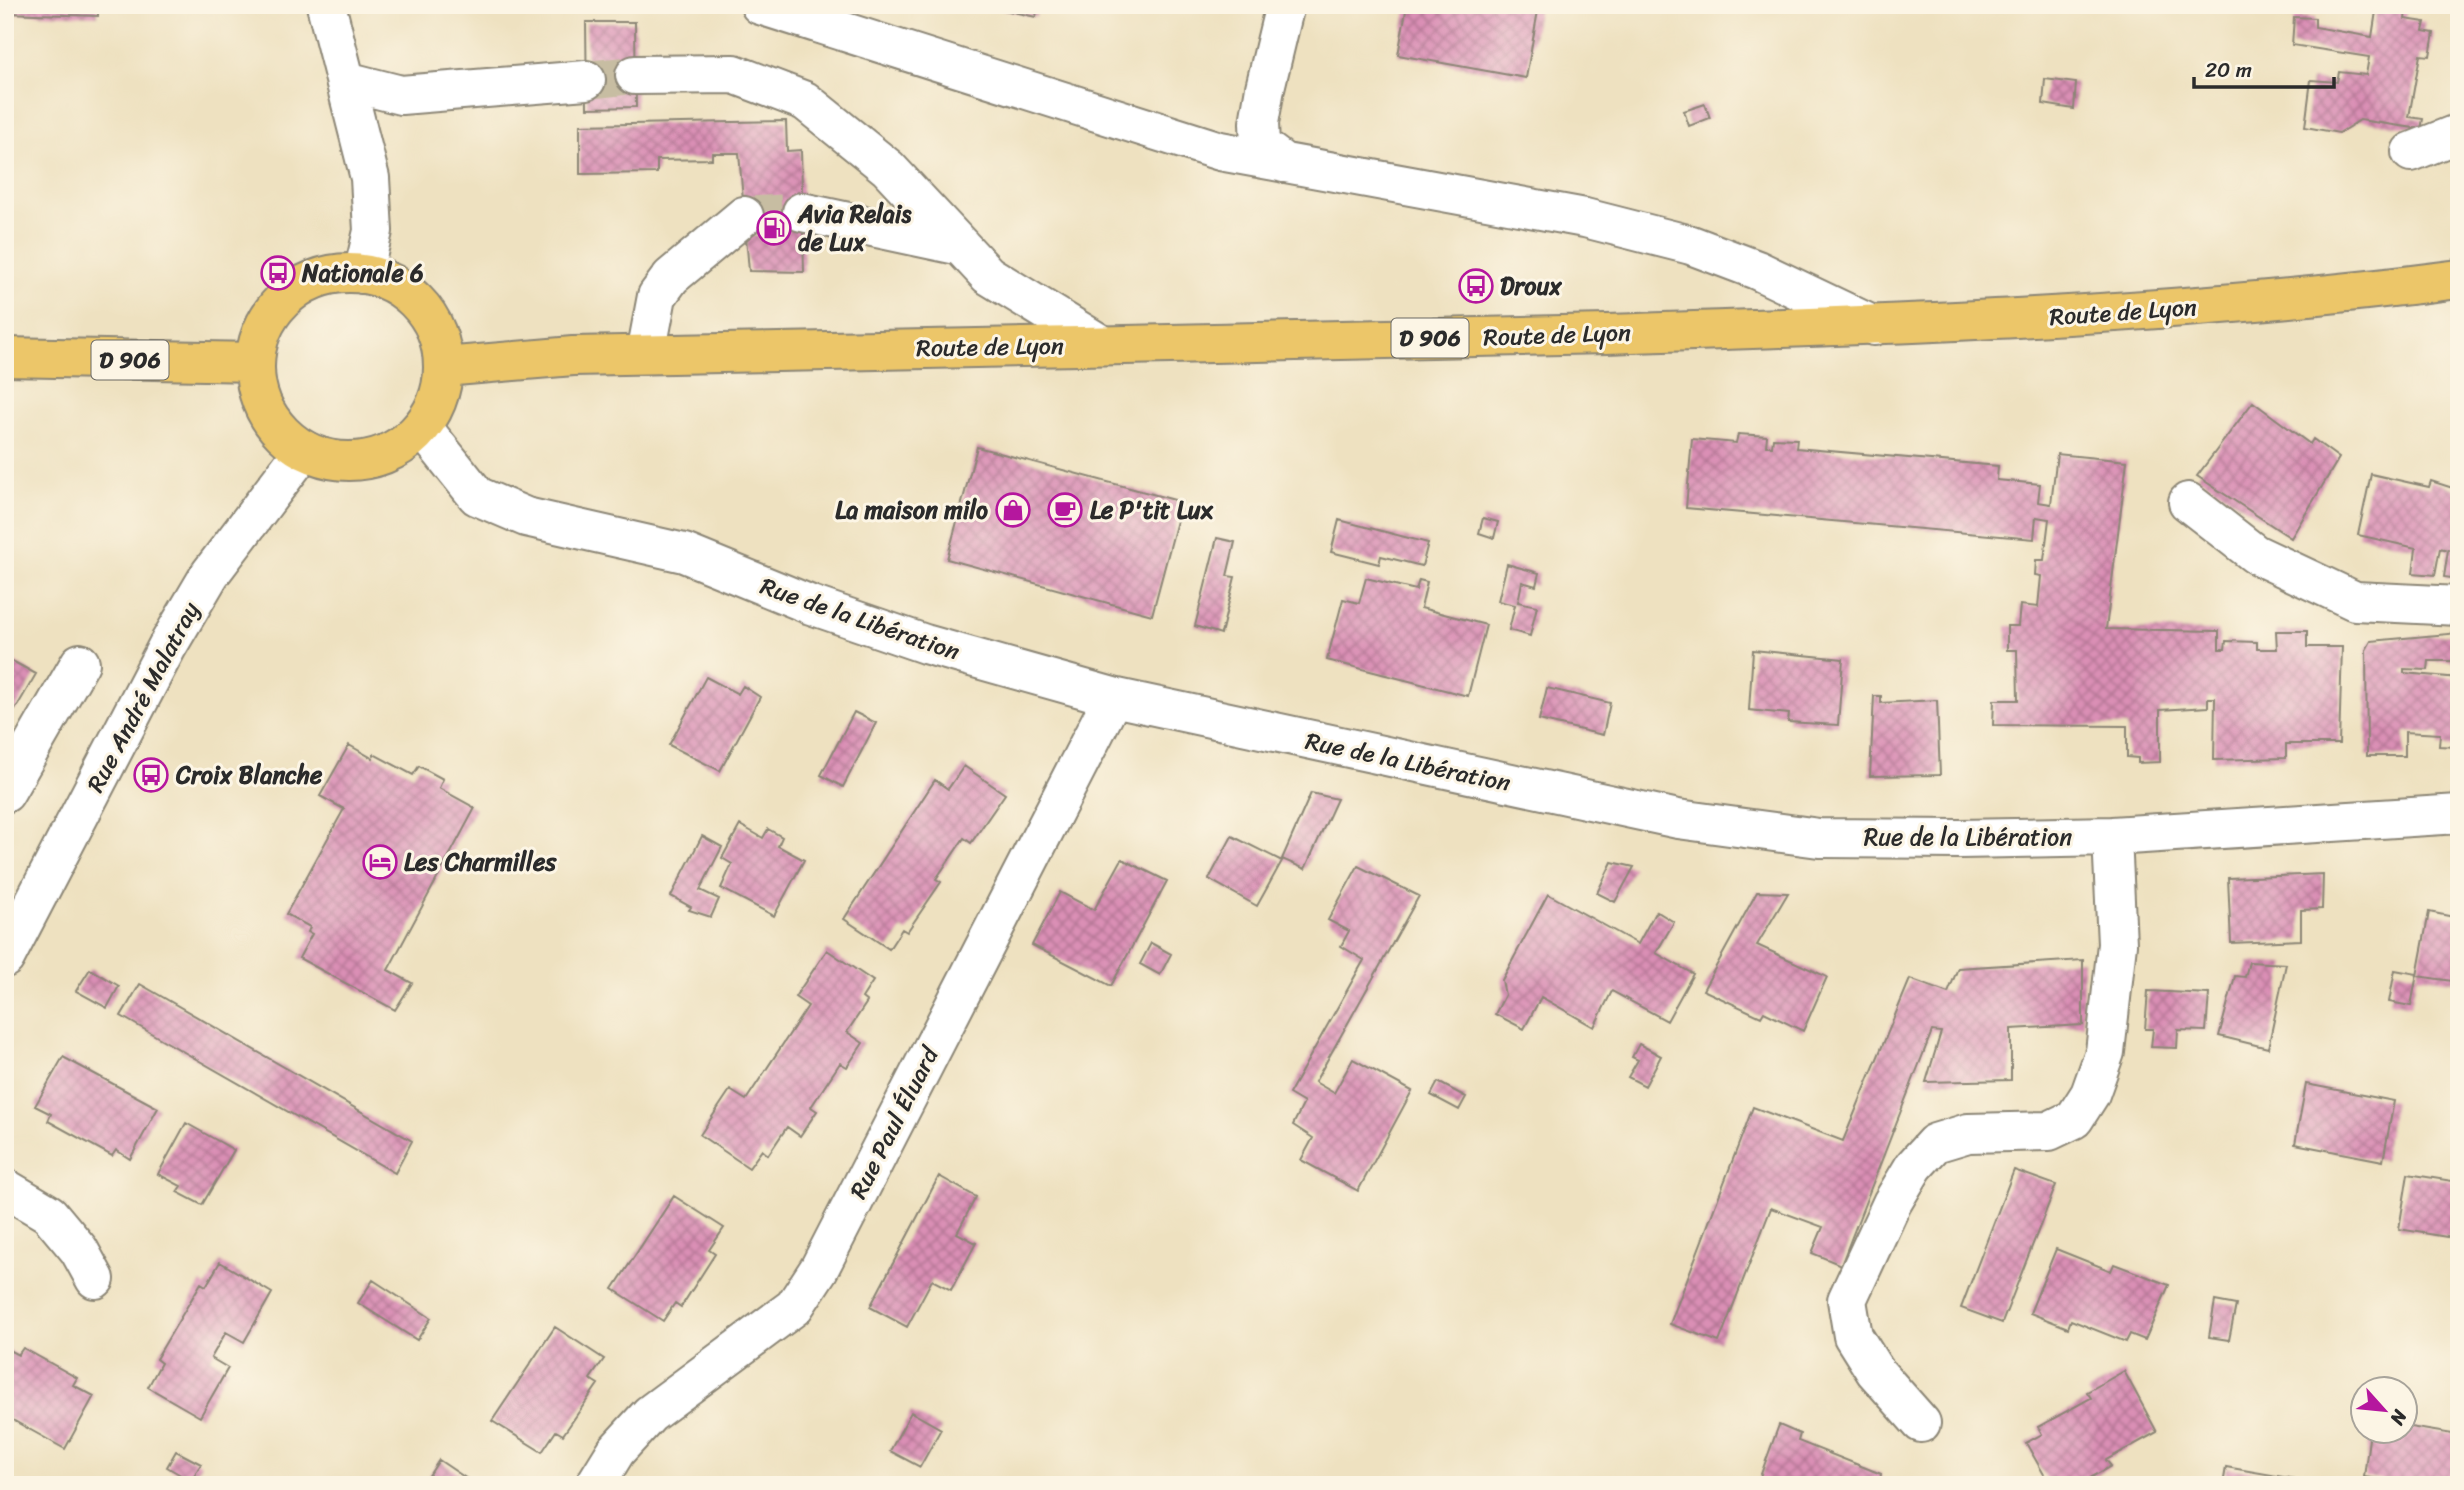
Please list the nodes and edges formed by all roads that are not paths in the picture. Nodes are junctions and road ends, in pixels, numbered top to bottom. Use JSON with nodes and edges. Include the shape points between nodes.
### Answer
{"nodes":[{"id":1,"x":326,"y":5,"type":"edge"},
{"id":2,"x":760,"y":5,"type":"edge"},
{"id":3,"x":1285,"y":5,"type":"edge"},
{"id":4,"x":635,"y":75,"type":"tunnel mouth"},
{"id":5,"x":586,"y":80,"type":"tunnel mouth"},
{"id":6,"x":346,"y":81,"type":"junction"},
{"id":7,"x":2459,"y":133,"type":"edge"},
{"id":8,"x":2411,"y":152,"type":"dead end"},
{"id":9,"x":1284,"y":163,"type":"junction"},
{"id":10,"x":802,"y":212,"type":"tunnel mouth"},
{"id":11,"x":744,"y":216,"type":"tunnel mouth"},
{"id":12,"x":961,"y":246,"type":"junction"},
{"id":13,"x":363,"y":274,"type":"junction"},
{"id":14,"x":2459,"y":279,"type":"edge"},
{"id":15,"x":1874,"y":326,"type":"junction"},
{"id":16,"x":1102,"y":345,"type":"junction"},
{"id":17,"x":646,"y":354,"type":"junction"},
{"id":18,"x":5,"y":357,"type":"edge"},
{"id":19,"x":255,"y":362,"type":"junction"},
{"id":20,"x":443,"y":367,"type":"junction"},
{"id":21,"x":422,"y":427,"type":"junction"},
{"id":22,"x":304,"y":450,"type":"junction"},
{"id":23,"x":2188,"y":502,"type":"dead end"},
{"id":24,"x":2459,"y":606,"type":"edge"},
{"id":25,"x":80,"y":663,"type":"dead end"},
{"id":26,"x":1113,"y":697,"type":"junction"},
{"id":27,"x":5,"y":793,"type":"edge"},
{"id":28,"x":2459,"y":814,"type":"edge"},
{"id":29,"x":2112,"y":836,"type":"junction"},
{"id":30,"x":5,"y":958,"type":"edge"},
{"id":31,"x":5,"y":1188,"type":"edge"},
{"id":32,"x":95,"y":1279,"type":"dead end"},
{"id":33,"x":1921,"y":1423,"type":"dead end"},
{"id":34,"x":594,"y":1485,"type":"edge"}],
"edges":[{"from":1,"to":6,"type":"street"},
{"from":2,"to":9,"type":"street","via":[[1195,144]]},
{"from":3,"to":9,"type":"street","via":[[1259,123],[1260,145]]},
{"from":4,"to":12,"type":"street","via":[[734,75],[805,101],[888,168]]},
{"from":5,"to":6,"type":"street","via":[[401,95]]},
{"from":6,"to":13,"type":"street","via":[[370,178],[373,231]]},
{"from":7,"to":8,"type":"street"},
{"from":9,"to":15,"type":"street","via":[[1585,218],[1691,245]]},
{"from":10,"to":12,"type":"street"},
{"from":11,"to":17,"type":"street","via":[[671,277],[657,296]]},
{"from":12,"to":16,"type":"street","via":[[988,275]]},
{"from":13,"to":19,"type":"main road","via":[[332,274],[302,285],[272,314]]},
{"from":13,"to":20,"type":"main road","via":[[394,284],[421,305],[437,334]]},
{"from":14,"to":15,"type":"main road","name":"Route de Lyon","number":"D 906","via":[[2163,309]]},
{"from":15,"to":16,"type":"main road","name":"Route de Lyon","number":"D 906"},
{"from":16,"to":17,"type":"main road","name":"Route de Lyon","number":"D 906"},
{"from":17,"to":20,"type":"main road","name":"Route de Lyon","number":"D 906"},
{"from":18,"to":19,"type":"main road","number":"D 906"},
{"from":19,"to":22,"type":"main road","via":[[257,389],[266,414],[283,435]]},
{"from":20,"to":21,"type":"main road","via":[[438,399]]},
{"from":21,"to":22,"type":"main road","via":[[397,448],[367,460],[335,460]]},
{"from":21,"to":26,"type":"street","name":"Rue de la Libération","via":[[477,496],[526,517],[684,553],[811,605],[925,644]]},
{"from":22,"to":30,"type":"street","name":"Rue André Malatray","via":[[210,574],[167,647]]},
{"from":23,"to":24,"type":"street","via":[[2255,554],[2355,601]]},
{"from":25,"to":27,"type":"street"},
{"from":26,"to":29,"type":"street","name":"Rue de la Libération","via":[[1689,821],[1819,838]]},
{"from":26,"to":34,"type":"street","name":"Rue Paul Éluard","via":[[818,1269],[794,1307],[650,1414]]},
{"from":28,"to":29,"type":"street","name":"Rue de la Libération"},
{"from":29,"to":33,"type":"street","via":[[2117,944],[2105,1052],[2090,1094],[2074,1119],[2049,1131],[1968,1133],[1935,1143],[1914,1166],[1892,1203],[1847,1300],[1853,1336],[1875,1371]]},
{"from":31,"to":32,"type":"street","via":[[49,1214],[79,1250]]}]}
